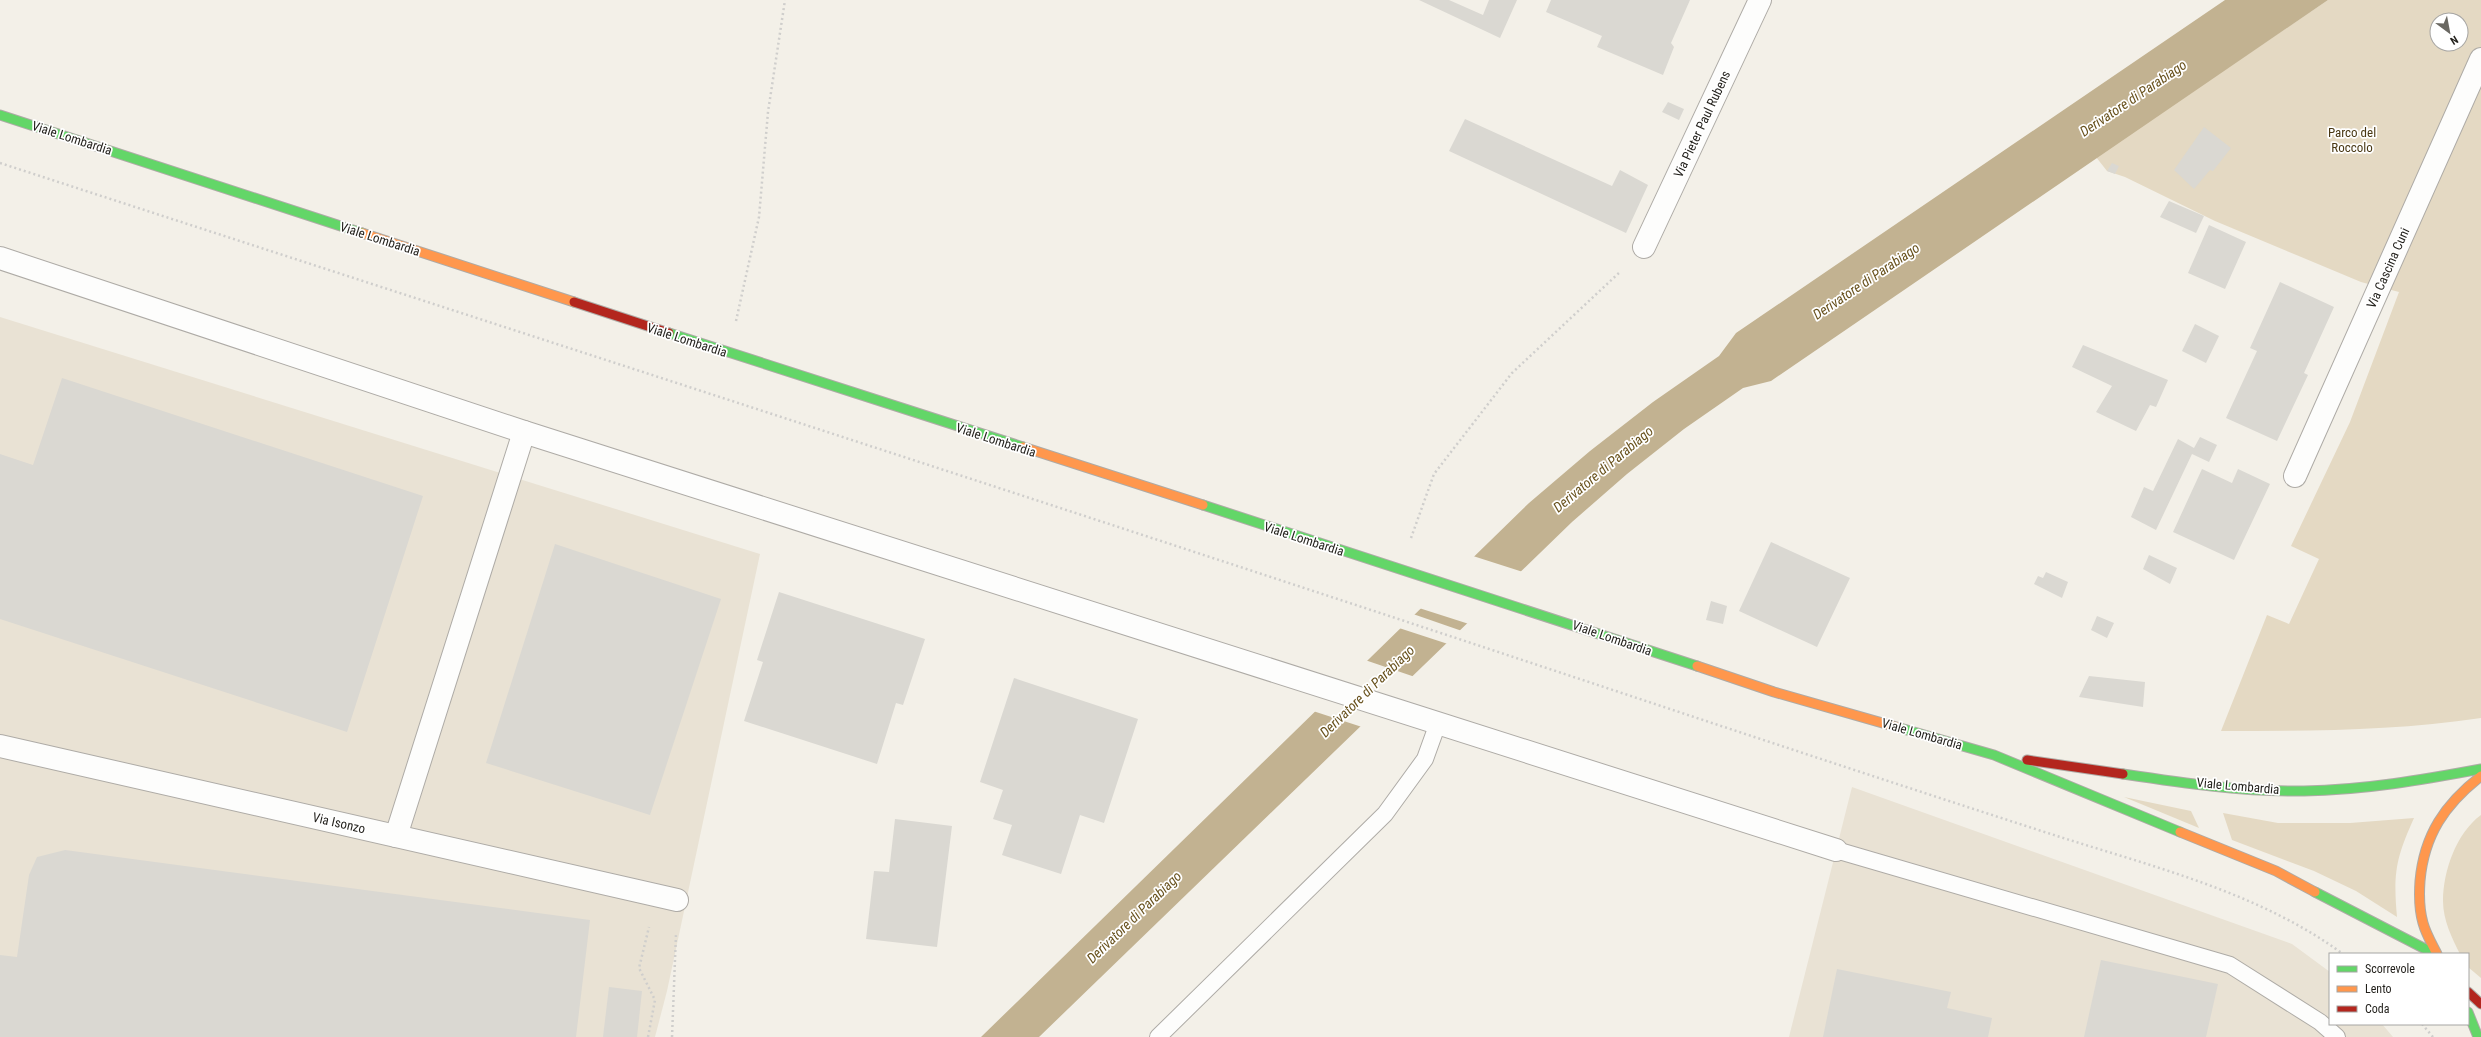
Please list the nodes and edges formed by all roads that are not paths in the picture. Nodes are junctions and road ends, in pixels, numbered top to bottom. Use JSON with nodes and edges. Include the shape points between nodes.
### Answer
{"nodes":[{"id":1,"x":1760,"y":0,"type":"edge"},
{"id":2,"x":2481,"y":59,"type":"edge"},
{"id":3,"x":0,"y":115,"type":"edge"},
{"id":4,"x":1644,"y":247,"type":"road end"},
{"id":5,"x":0,"y":258,"type":"edge"},
{"id":6,"x":524,"y":432,"type":"junction"},
{"id":7,"x":2295,"y":476,"type":"dead end"},
{"id":8,"x":1438,"y":723,"type":"junction"},
{"id":9,"x":0,"y":746,"type":"edge"},
{"id":10,"x":1994,"y":755,"type":"junction"},
{"id":11,"x":2481,"y":768,"type":"edge"},
{"id":12,"x":2481,"y":776,"type":"edge"},
{"id":13,"x":396,"y":836,"type":"junction"},
{"id":14,"x":1836,"y":850,"type":"joint"},
{"id":15,"x":667,"y":897,"type":"road end"},
{"id":16,"x":2434,"y":953,"type":"edge"},
{"id":17,"x":2436,"y":953,"type":"edge"},
{"id":18,"x":2469,"y":993,"type":"edge"},
{"id":19,"x":2481,"y":1004,"type":"edge"},
{"id":20,"x":2469,"y":1014,"type":"edge"},
{"id":21,"x":1158,"y":1037,"type":"edge"},
{"id":22,"x":2337,"y":1037,"type":"edge"},
{"id":23,"x":2478,"y":1037,"type":"edge"}],
"edges":[{"from":1,"to":4,"type":"street","name":"Via Pieter Paul Rubens"},
{"from":2,"to":7,"type":"street","name":"Via Cascina Cuni"},
{"from":3,"to":10,"type":"main road","name":"Viale Lombardia","via":[[729,354],[1511,604],[1774,692]]},
{"from":5,"to":6,"type":"street"},
{"from":6,"to":8,"type":"street"},
{"from":6,"to":13,"type":"street"},
{"from":8,"to":14,"type":"street"},
{"from":8,"to":21,"type":"lane","via":[[1425,759],[1385,814]]},
{"from":9,"to":13,"type":"street","name":"Via Isonzo"},
{"from":10,"to":11,"type":"main road","name":"Viale Lombardia","via":[[2197,783],[2277,791],[2357,789]]},
{"from":10,"to":16,"type":"main road","name":"Viale Lombardia","via":[[2276,871]]},
{"from":12,"to":17,"type":"main road","name":"Viale Lombardia","via":[[2460,791],[2439,815],[2426,840],[2420,869],[2419,898],[2424,925]]},
{"from":13,"to":15,"type":"street","name":"Via Isonzo"},
{"from":14,"to":22,"type":"lane","via":[[2230,965],[2320,1022]]},
{"from":18,"to":19,"type":"main road"},
{"from":20,"to":23,"type":"main road"}]}
